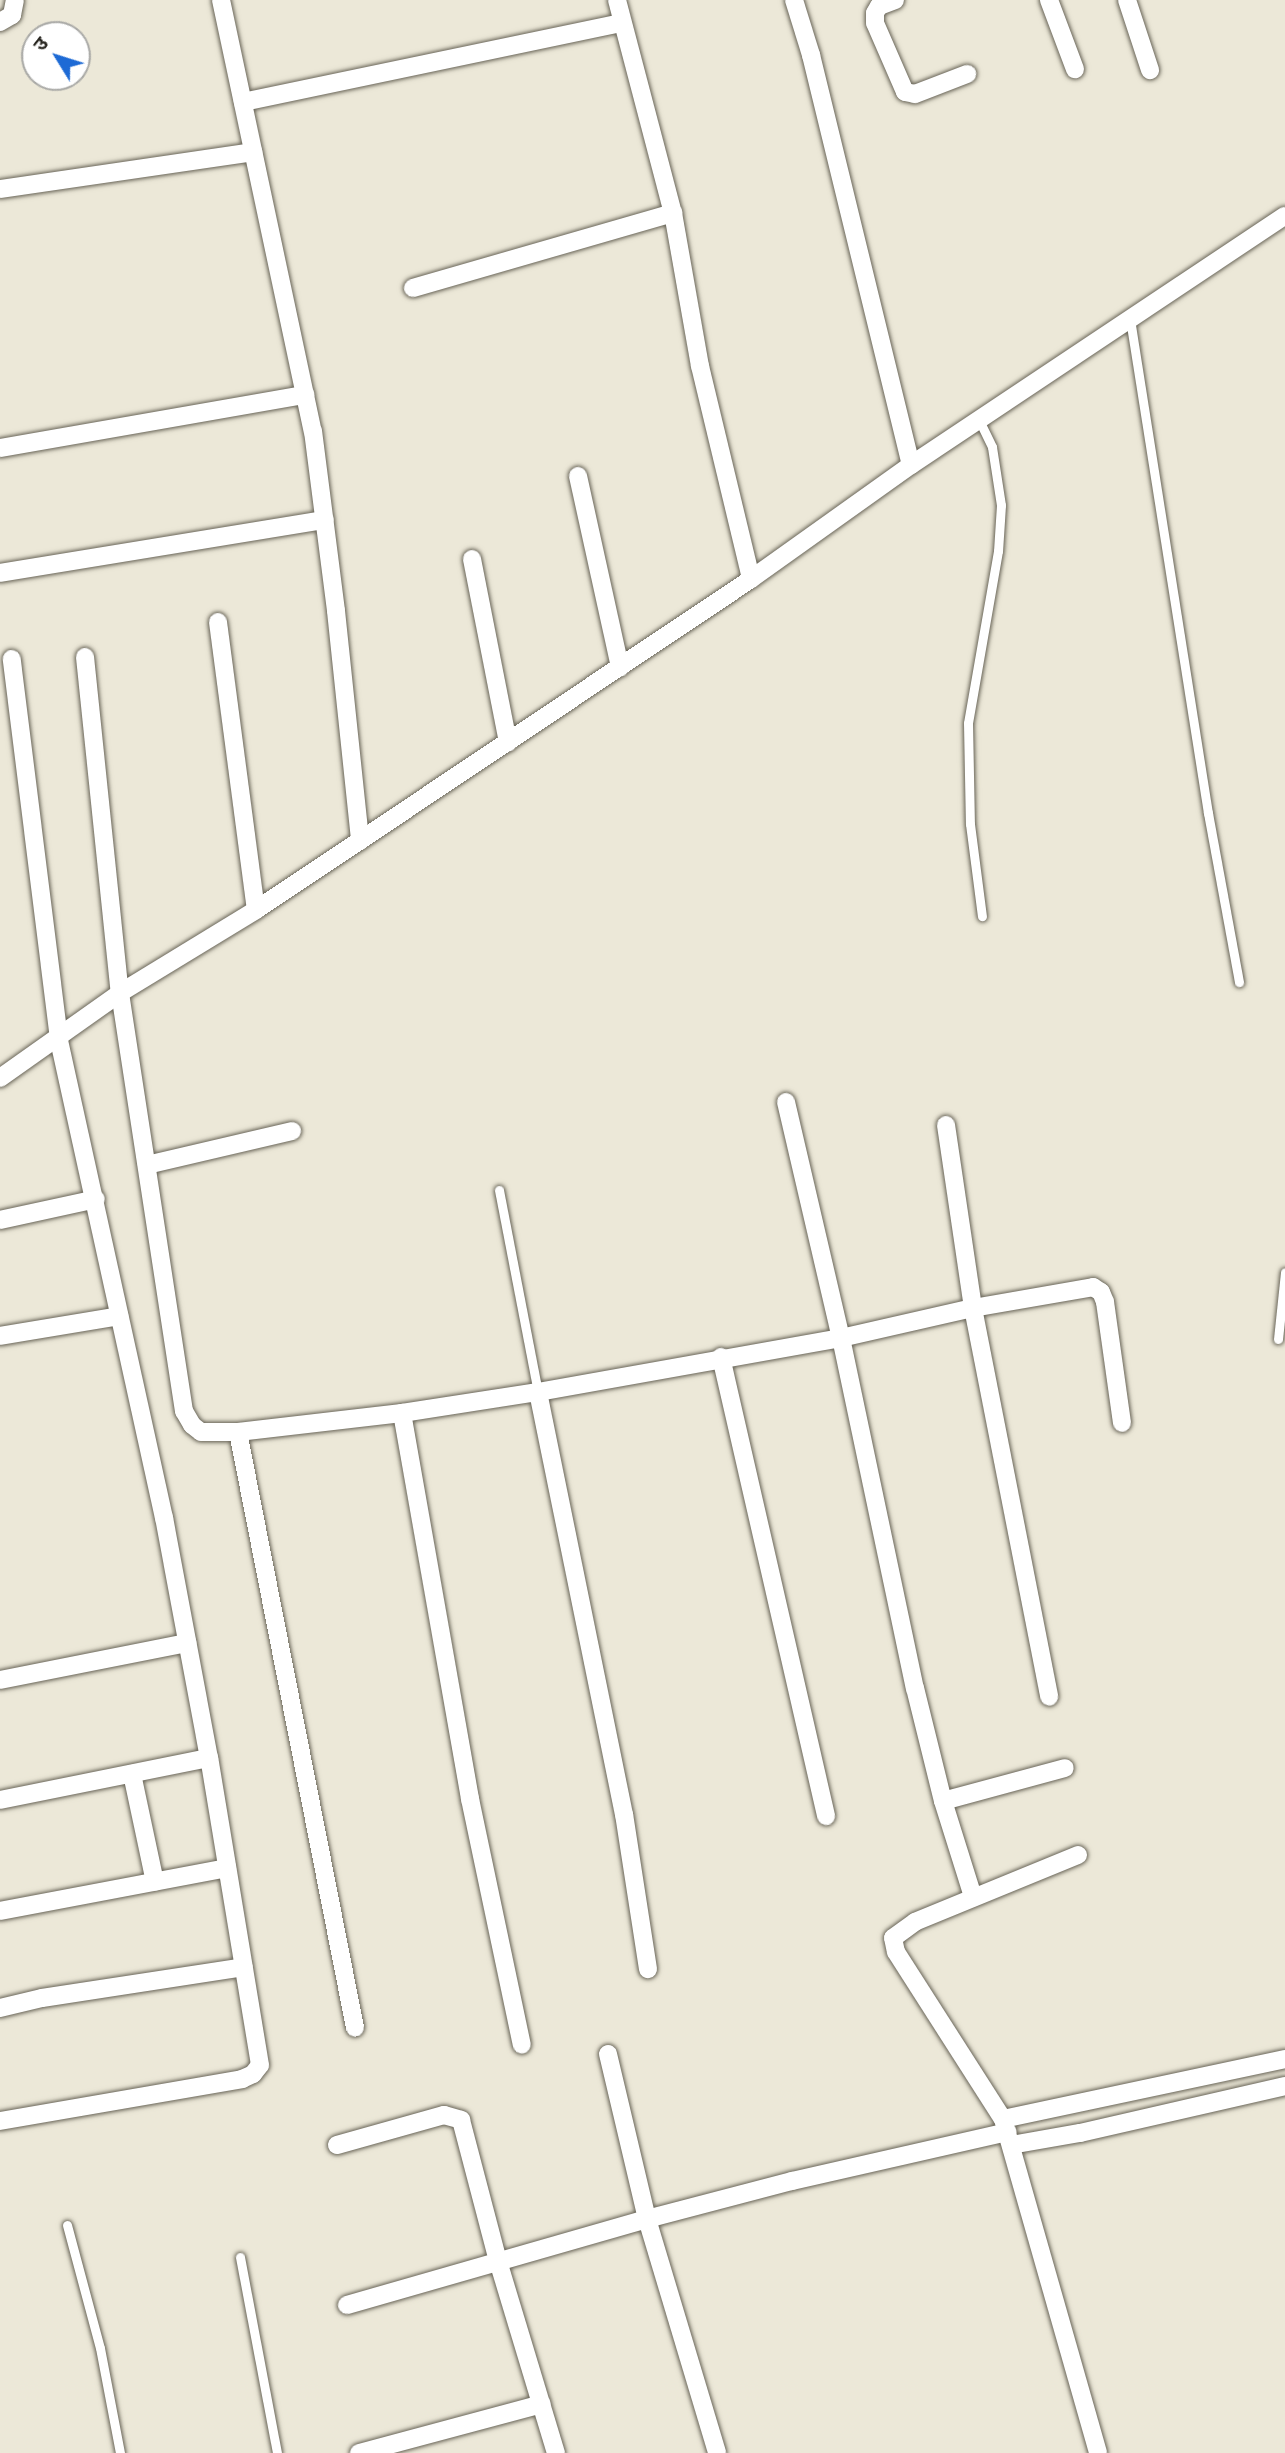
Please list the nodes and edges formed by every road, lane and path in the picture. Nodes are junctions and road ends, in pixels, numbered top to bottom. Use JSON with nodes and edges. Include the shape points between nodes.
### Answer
{"nodes":[{"id":1,"x":15,"y":0,"type":"edge"},
{"id":2,"x":220,"y":0,"type":"edge"},
{"id":3,"x":617,"y":0,"type":"edge"},
{"id":4,"x":794,"y":0,"type":"edge"},
{"id":5,"x":895,"y":0,"type":"edge"},
{"id":6,"x":1049,"y":0,"type":"edge"},
{"id":7,"x":1128,"y":0,"type":"edge"},
{"id":8,"x":0,"y":22,"type":"edge"},
{"id":9,"x":622,"y":23,"type":"junction"},
{"id":10,"x":1075,"y":69,"type":"dead end"},
{"id":11,"x":1150,"y":70,"type":"dead end"},
{"id":12,"x":967,"y":74,"type":"dead end"},
{"id":13,"x":243,"y":102,"type":"junction"},
{"id":14,"x":253,"y":152,"type":"junction"},
{"id":15,"x":0,"y":190,"type":"edge"},
{"id":16,"x":673,"y":213,"type":"junction"},
{"id":17,"x":1285,"y":216,"type":"edge"},
{"id":18,"x":413,"y":288,"type":"dead end"},
{"id":19,"x":1130,"y":319,"type":"junction"},
{"id":20,"x":305,"y":395,"type":"junction"},
{"id":21,"x":979,"y":420,"type":"junction"},
{"id":22,"x":0,"y":448,"type":"edge"},
{"id":23,"x":911,"y":465,"type":"junction"},
{"id":24,"x":578,"y":476,"type":"dead end"},
{"id":25,"x":325,"y":520,"type":"junction"},
{"id":26,"x":472,"y":559,"type":"dead end"},
{"id":27,"x":0,"y":573,"type":"edge"},
{"id":28,"x":751,"y":579,"type":"junction"},
{"id":29,"x":218,"y":622,"type":"dead end"},
{"id":30,"x":85,"y":657,"type":"dead end"},
{"id":31,"x":12,"y":659,"type":"dead end"},
{"id":32,"x":620,"y":667,"type":"junction"},
{"id":33,"x":508,"y":742,"type":"junction"},
{"id":34,"x":360,"y":841,"type":"junction"},
{"id":35,"x":256,"y":910,"type":"junction"},
{"id":36,"x":982,"y":916,"type":"dead end"},
{"id":37,"x":1239,"y":982,"type":"dead end"},
{"id":38,"x":120,"y":993,"type":"junction"},
{"id":39,"x":59,"y":1039,"type":"junction"},
{"id":40,"x":0,"y":1078,"type":"edge"},
{"id":41,"x":786,"y":1102,"type":"dead end"},
{"id":42,"x":946,"y":1125,"type":"dead end"},
{"id":43,"x":292,"y":1131,"type":"dead end"},
{"id":44,"x":147,"y":1165,"type":"junction"},
{"id":45,"x":499,"y":1190,"type":"dead end"},
{"id":46,"x":96,"y":1199,"type":"junction"},
{"id":47,"x":0,"y":1220,"type":"edge"},
{"id":48,"x":1285,"y":1272,"type":"edge"},
{"id":49,"x":974,"y":1308,"type":"junction"},
{"id":50,"x":119,"y":1316,"type":"junction"},
{"id":51,"x":0,"y":1336,"type":"edge"},
{"id":52,"x":841,"y":1338,"type":"junction"},
{"id":53,"x":1278,"y":1339,"type":"dead end"},
{"id":54,"x":721,"y":1357,"type":"junction"},
{"id":55,"x":538,"y":1392,"type":"junction"},
{"id":56,"x":402,"y":1413,"type":"junction"},
{"id":57,"x":1122,"y":1423,"type":"dead end"},
{"id":58,"x":238,"y":1432,"type":"junction"},
{"id":59,"x":187,"y":1643,"type":"junction"},
{"id":60,"x":0,"y":1680,"type":"edge"},
{"id":61,"x":1049,"y":1697,"type":"dead end"},
{"id":62,"x":209,"y":1758,"type":"junction"},
{"id":63,"x":1065,"y":1768,"type":"dead end"},
{"id":64,"x":132,"y":1774,"type":"junction"},
{"id":65,"x":0,"y":1800,"type":"edge"},
{"id":66,"x":943,"y":1801,"type":"junction"},
{"id":67,"x":826,"y":1816,"type":"dead end"},
{"id":68,"x":1078,"y":1855,"type":"dead end"},
{"id":69,"x":227,"y":1868,"type":"junction"},
{"id":70,"x":155,"y":1882,"type":"junction"},
{"id":71,"x":973,"y":1897,"type":"junction"},
{"id":72,"x":0,"y":1911,"type":"edge"},
{"id":73,"x":244,"y":1967,"type":"junction"},
{"id":74,"x":648,"y":1969,"type":"dead end"},
{"id":75,"x":0,"y":2008,"type":"edge"},
{"id":76,"x":355,"y":2028,"type":"dead end"},
{"id":77,"x":523,"y":2045,"type":"dead end"},
{"id":78,"x":608,"y":2054,"type":"dead end"},
{"id":79,"x":1285,"y":2059,"type":"edge"},
{"id":80,"x":1285,"y":2086,"type":"edge"},
{"id":81,"x":0,"y":2121,"type":"edge"},
{"id":82,"x":1007,"y":2132,"type":"junction"},
{"id":83,"x":337,"y":2145,"type":"dead end"},
{"id":84,"x":647,"y":2219,"type":"junction"},
{"id":85,"x":67,"y":2225,"type":"dead end"},
{"id":86,"x":240,"y":2257,"type":"dead end"},
{"id":87,"x":498,"y":2261,"type":"junction"},
{"id":88,"x":347,"y":2305,"type":"dead end"},
{"id":89,"x":542,"y":2404,"type":"junction"},
{"id":90,"x":120,"y":2453,"type":"edge"},
{"id":91,"x":277,"y":2453,"type":"edge"},
{"id":92,"x":359,"y":2453,"type":"edge"},
{"id":93,"x":556,"y":2453,"type":"edge"},
{"id":94,"x":718,"y":2453,"type":"edge"},
{"id":95,"x":1098,"y":2453,"type":"edge"}],
"edges":[{"from":1,"to":8,"type":"street","via":[[12,15]]},
{"from":2,"to":13,"type":"street"},
{"from":3,"to":9,"type":"street"},
{"from":4,"to":23,"type":"street"},
{"from":5,"to":12,"type":"street","via":[[879,6],[875,23],[905,92],[915,94]]},
{"from":6,"to":10,"type":"street"},
{"from":7,"to":11,"type":"street"},
{"from":9,"to":13,"type":"street"},
{"from":9,"to":16,"type":"street"},
{"from":13,"to":14,"type":"street"},
{"from":14,"to":15,"type":"street"},
{"from":14,"to":20,"type":"street"},
{"from":16,"to":18,"type":"street"},
{"from":16,"to":28,"type":"street","via":[[700,366]]},
{"from":17,"to":19,"type":"street"},
{"from":19,"to":21,"type":"street"},
{"from":19,"to":37,"type":"lane"},
{"from":20,"to":22,"type":"street"},
{"from":20,"to":25,"type":"street"},
{"from":21,"to":23,"type":"street"},
{"from":21,"to":36,"type":"lane","via":[[992,447],[1001,505],[998,551],[968,723],[970,824]]},
{"from":23,"to":28,"type":"street"},
{"from":24,"to":32,"type":"street"},
{"from":25,"to":27,"type":"street"},
{"from":25,"to":34,"type":"street"},
{"from":26,"to":33,"type":"street"},
{"from":28,"to":32,"type":"street"},
{"from":29,"to":35,"type":"street"},
{"from":30,"to":38,"type":"street"},
{"from":31,"to":39,"type":"street"},
{"from":32,"to":33,"type":"street"},
{"from":33,"to":34,"type":"street"},
{"from":34,"to":35,"type":"street"},
{"from":35,"to":38,"type":"street"},
{"from":38,"to":39,"type":"street"},
{"from":38,"to":44,"type":"street"},
{"from":39,"to":40,"type":"street"},
{"from":39,"to":46,"type":"street"},
{"from":41,"to":52,"type":"street"},
{"from":42,"to":49,"type":"street"},
{"from":43,"to":44,"type":"street"},
{"from":44,"to":58,"type":"street","via":[[184,1411],[201,1432]]},
{"from":45,"to":55,"type":"lane"},
{"from":46,"to":47,"type":"street"},
{"from":46,"to":50,"type":"street"},
{"from":48,"to":53,"type":"lane"},
{"from":49,"to":52,"type":"street"},
{"from":49,"to":57,"type":"street","via":[[1093,1287],[1101,1292]]},
{"from":49,"to":61,"type":"street"},
{"from":50,"to":51,"type":"street"},
{"from":50,"to":59,"type":"street"},
{"from":52,"to":54,"type":"street"},
{"from":52,"to":66,"type":"street"},
{"from":54,"to":55,"type":"street"},
{"from":54,"to":67,"type":"street"},
{"from":55,"to":56,"type":"street"},
{"from":55,"to":74,"type":"street","via":[[624,1814]]},
{"from":56,"to":58,"type":"street"},
{"from":56,"to":77,"type":"street","via":[[470,1799]]},
{"from":58,"to":76,"type":"street"},
{"from":59,"to":60,"type":"street"},
{"from":59,"to":62,"type":"street"},
{"from":62,"to":64,"type":"street"},
{"from":62,"to":69,"type":"street"},
{"from":63,"to":66,"type":"street"},
{"from":64,"to":65,"type":"street"},
{"from":64,"to":70,"type":"street"},
{"from":66,"to":71,"type":"street"},
{"from":68,"to":71,"type":"street"},
{"from":69,"to":70,"type":"street"},
{"from":69,"to":73,"type":"street"},
{"from":70,"to":72,"type":"street"},
{"from":71,"to":82,"type":"street","via":[[915,1922],[893,1938],[896,1952]]},
{"from":73,"to":75,"type":"street"},
{"from":73,"to":81,"type":"street","via":[[260,2052],[260,2065],[253,2074]]},
{"from":78,"to":84,"type":"street"},
{"from":79,"to":82,"type":"street"},
{"from":80,"to":82,"type":"street","via":[[1080,2133]]},
{"from":82,"to":84,"type":"street"},
{"from":82,"to":95,"type":"street"},
{"from":83,"to":87,"type":"street","via":[[444,2115],[461,2120]]},
{"from":84,"to":87,"type":"street"},
{"from":84,"to":94,"type":"street"},
{"from":85,"to":90,"type":"lane","via":[[100,2348]]},
{"from":86,"to":91,"type":"lane"},
{"from":87,"to":88,"type":"street"},
{"from":87,"to":89,"type":"street"},
{"from":89,"to":92,"type":"street"},
{"from":89,"to":93,"type":"street"}]}
